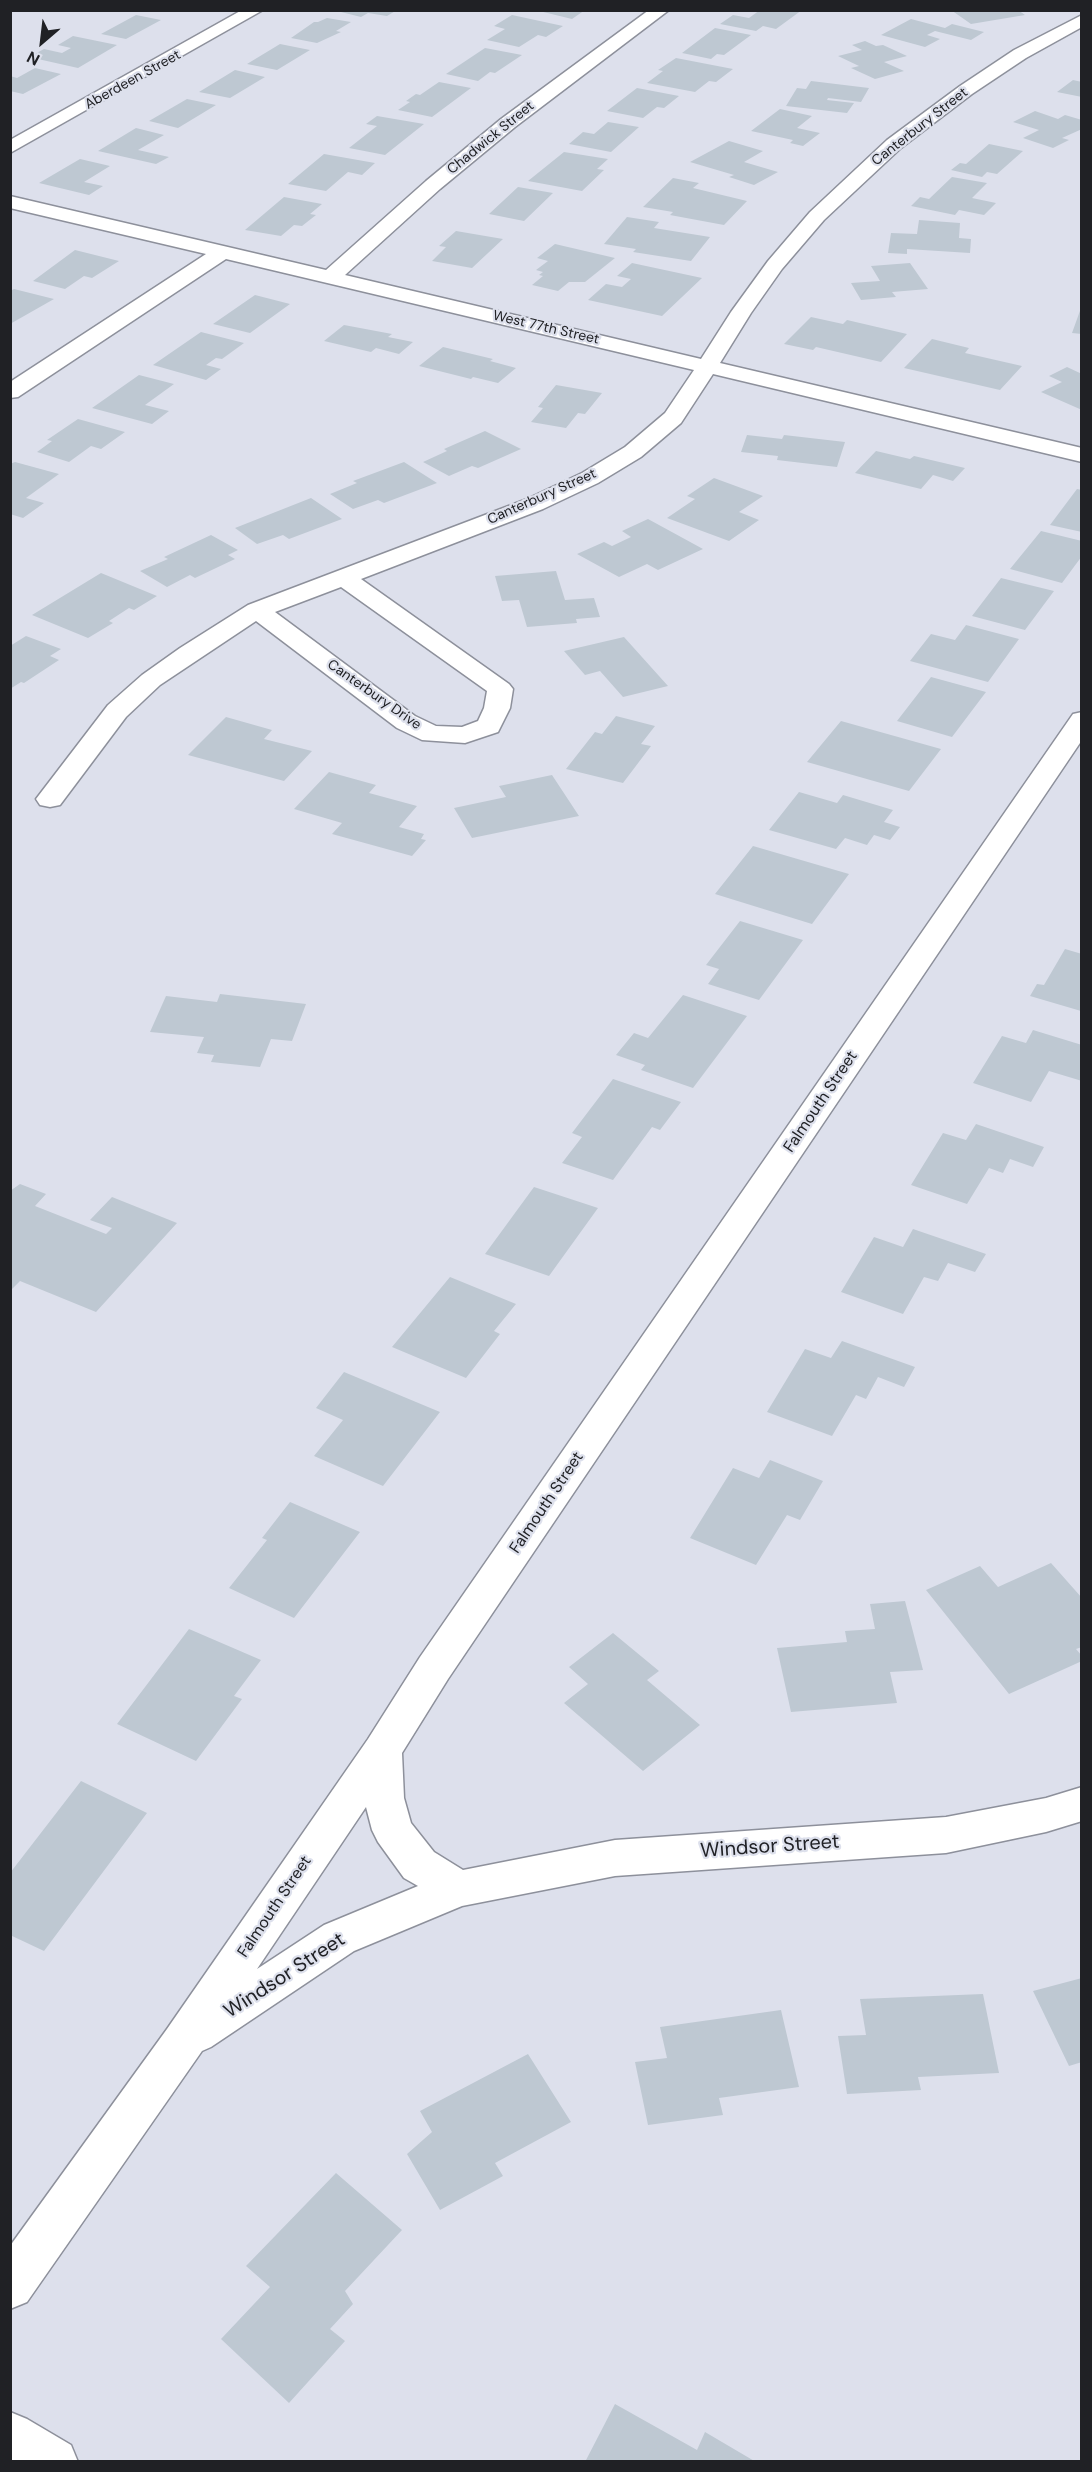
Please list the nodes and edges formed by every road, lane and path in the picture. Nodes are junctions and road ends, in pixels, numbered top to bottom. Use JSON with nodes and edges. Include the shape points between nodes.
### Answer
{"nodes":[{"id":1,"x":255,"y":10,"type":"edge"},
{"id":2,"x":661,"y":10,"type":"edge"},
{"id":3,"x":1082,"y":20,"type":"edge"},
{"id":4,"x":10,"y":147,"type":"edge"},
{"id":5,"x":10,"y":202,"type":"edge"},
{"id":6,"x":223,"y":252,"type":"junction"},
{"id":7,"x":331,"y":277,"type":"junction"},
{"id":8,"x":707,"y":367,"type":"junction"},
{"id":9,"x":10,"y":392,"type":"edge"},
{"id":10,"x":1082,"y":455,"type":"edge"},
{"id":11,"x":343,"y":577,"type":"junction"},
{"id":12,"x":257,"y":610,"type":"junction"},
{"id":13,"x":1082,"y":720,"type":"edge"},
{"id":14,"x":50,"y":799,"type":"dead end"},
{"id":15,"x":382,"y":1751,"type":"junction"},
{"id":16,"x":1082,"y":1804,"type":"edge"},
{"id":17,"x":458,"y":1889,"type":"junction"},
{"id":18,"x":182,"y":2043,"type":"junction"},
{"id":19,"x":10,"y":2286,"type":"edge"},
{"id":20,"x":10,"y":2436,"type":"edge"},
{"id":21,"x":54,"y":2462,"type":"edge"}],
"edges":[{"from":1,"to":4,"type":"street","name":"Aberdeen Street"},
{"from":2,"to":7,"type":"street","name":"Chadwick Street","via":[[508,123]]},
{"from":3,"to":8,"type":"street","name":"Canterbury Street","via":[[1011,60],[894,144],[818,216],[775,266]]},
{"from":5,"to":6,"type":"street","name":"West 77th Street"},
{"from":6,"to":7,"type":"street","name":"West 77th Street"},
{"from":6,"to":9,"type":"street"},
{"from":7,"to":8,"type":"street","name":"West 77th Street"},
{"from":8,"to":10,"type":"street","name":"West 77th Street"},
{"from":8,"to":11,"type":"street","name":"Canterbury Street","via":[[672,418],[633,452],[590,478],[535,504]]},
{"from":11,"to":12,"type":"street","name":"Canterbury Street"},
{"from":11,"to":12,"type":"street","name":"Canterbury Drive","via":[[500,689],[489,726],[465,735],[447,736],[430,734],[406,722]]},
{"from":12,"to":14,"type":"street","name":"Canterbury Street","via":[[189,653],[117,711]]},
{"from":13,"to":15,"type":"street","name":"Falmouth Street","via":[[434,1668]]},
{"from":15,"to":17,"type":"street","via":[[384,1798],[392,1830],[419,1865]]},
{"from":15,"to":18,"type":"street","name":"Falmouth Street"},
{"from":16,"to":17,"type":"street","name":"Windsor Street","via":[[946,1835],[615,1858]]},
{"from":17,"to":18,"type":"street","name":"Windsor Street","via":[[339,1938]]},
{"from":18,"to":19,"type":"street","name":"Falmouth Street"},
{"from":20,"to":21,"type":"street"}]}
